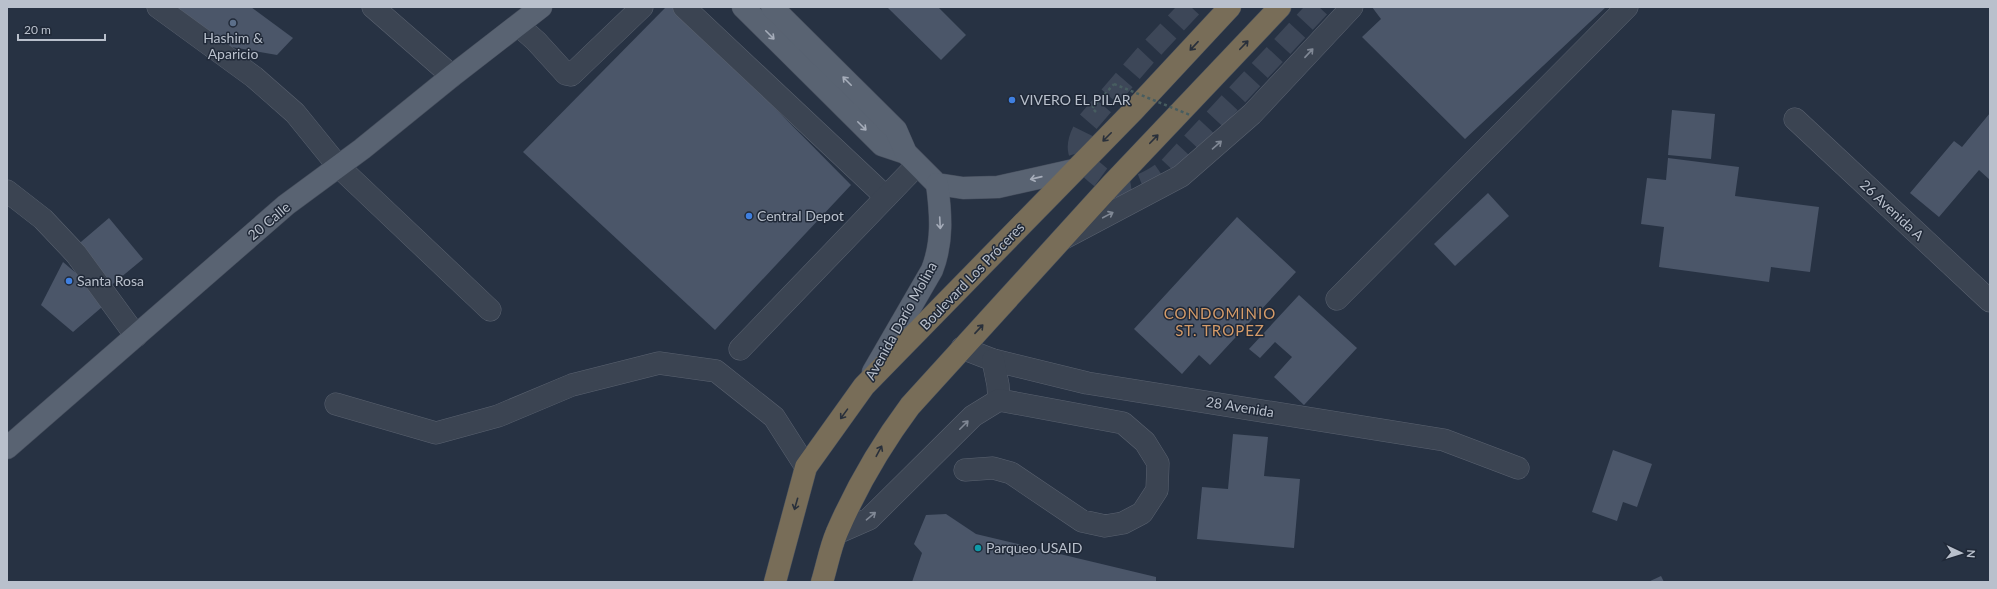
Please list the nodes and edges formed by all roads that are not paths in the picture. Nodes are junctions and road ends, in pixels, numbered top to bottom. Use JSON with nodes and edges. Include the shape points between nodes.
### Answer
{"nodes":[{"id":1,"x":158,"y":7,"type":"edge"},
{"id":2,"x":373,"y":7,"type":"edge"},
{"id":3,"x":541,"y":7,"type":"edge"},
{"id":4,"x":642,"y":7,"type":"edge"},
{"id":5,"x":684,"y":7,"type":"edge"},
{"id":6,"x":743,"y":7,"type":"edge"},
{"id":7,"x":772,"y":7,"type":"edge"},
{"id":8,"x":1230,"y":7,"type":"edge"},
{"id":9,"x":1280,"y":7,"type":"edge"},
{"id":10,"x":1352,"y":7,"type":"edge"},
{"id":11,"x":1627,"y":7,"type":"edge"},
{"id":12,"x":519,"y":26,"type":"junction"},
{"id":13,"x":452,"y":76,"type":"junction"},
{"id":14,"x":1795,"y":119,"type":"dead end"},
{"id":15,"x":911,"y":159,"type":"junction"},
{"id":16,"x":338,"y":166,"type":"junction"},
{"id":17,"x":1074,"y":170,"type":"junction"},
{"id":18,"x":937,"y":184,"type":"junction"},
{"id":19,"x":7,"y":191,"type":"edge"},
{"id":20,"x":886,"y":197,"type":"junction"},
{"id":21,"x":1061,"y":240,"type":"junction"},
{"id":22,"x":1337,"y":299,"type":"dead end"},
{"id":23,"x":1990,"y":301,"type":"edge"},
{"id":24,"x":490,"y":310,"type":"dead end"},
{"id":25,"x":136,"y":336,"type":"junction"},
{"id":26,"x":962,"y":348,"type":"junction"},
{"id":27,"x":740,"y":350,"type":"dead end"},
{"id":28,"x":993,"y":360,"type":"junction"},
{"id":29,"x":864,"y":386,"type":"junction"},
{"id":30,"x":999,"y":400,"type":"junction"},
{"id":31,"x":336,"y":404,"type":"dead end"},
{"id":32,"x":7,"y":448,"type":"edge"},
{"id":33,"x":806,"y":467,"type":"junction"},
{"id":34,"x":1518,"y":468,"type":"dead end"},
{"id":35,"x":965,"y":470,"type":"dead end"},
{"id":36,"x":837,"y":533,"type":"junction"},
{"id":37,"x":775,"y":582,"type":"edge"},
{"id":38,"x":822,"y":582,"type":"edge"}],
"edges":[{"from":1,"to":16,"type":"street","via":[[272,92],[295,113]]},
{"from":2,"to":13,"type":"street"},
{"from":3,"to":12,"type":"main road","name":"20 Calle"},
{"from":4,"to":12,"type":"street","via":[[570,75],[566,74]]},
{"from":5,"to":20,"type":"street"},
{"from":6,"to":15,"type":"main road","one_way":true,"via":[[882,146]]},
{"from":15,"to":7,"type":"main road","one_way":true,"via":[[896,130]]},
{"from":8,"to":17,"type":"highway","name":"Boulevard Los Próceres","one_way":true},
{"from":21,"to":9,"type":"highway","one_way":true},
{"from":21,"to":10,"type":"street","one_way":true,"via":[[1181,176],[1252,114]]},
{"from":11,"to":22,"type":"street"},
{"from":12,"to":13,"type":"main road","name":"20 Calle"},
{"from":13,"to":16,"type":"main road","name":"20 Calle"},
{"from":14,"to":23,"type":"street","name":"26 Avenida A"},
{"from":15,"to":18,"type":"main road"},
{"from":15,"to":20,"type":"street"},
{"from":16,"to":24,"type":"street"},
{"from":16,"to":25,"type":"main road","name":"20 Calle","via":[[286,205]]},
{"from":17,"to":18,"type":"main road","one_way":true,"via":[[998,187],[963,188]]},
{"from":17,"to":29,"type":"highway","name":"Boulevard Los Próceres"},
{"from":18,"to":29,"type":"main road","name":"Avenida Darío Molina","one_way":true,"via":[[941,232],[937,258]]},
{"from":19,"to":25,"type":"street","via":[[43,219],[76,254]]},
{"from":20,"to":27,"type":"street"},
{"from":26,"to":21,"type":"highway","one_way":true},
{"from":25,"to":32,"type":"main road","name":"20 Calle"},
{"from":26,"to":28,"type":"street","name":"28 Avenida"},
{"from":36,"to":26,"type":"highway","one_way":true,"via":[[884,441],[910,406]]},
{"from":28,"to":30,"type":"street"},
{"from":28,"to":34,"type":"street","name":"28 Avenida","via":[[1087,383],[1444,440]]},
{"from":29,"to":33,"type":"highway","name":"Boulevard Los Próceres","one_way":true},
{"from":30,"to":35,"type":"street","via":[[1123,423],[1145,442],[1158,463],[1157,490],[1142,513],[1123,523],[1105,526],[1082,521],[1011,473],[993,468]]},
{"from":36,"to":30,"type":"street","one_way":true,"via":[[869,519],[973,416]]},
{"from":31,"to":33,"type":"street","via":[[436,433],[498,416],[572,385],[659,363],[716,371],[774,417]]},
{"from":33,"to":37,"type":"highway","name":"Boulevard Los Próceres","one_way":true},
{"from":36,"to":38,"type":"highway"}]}
